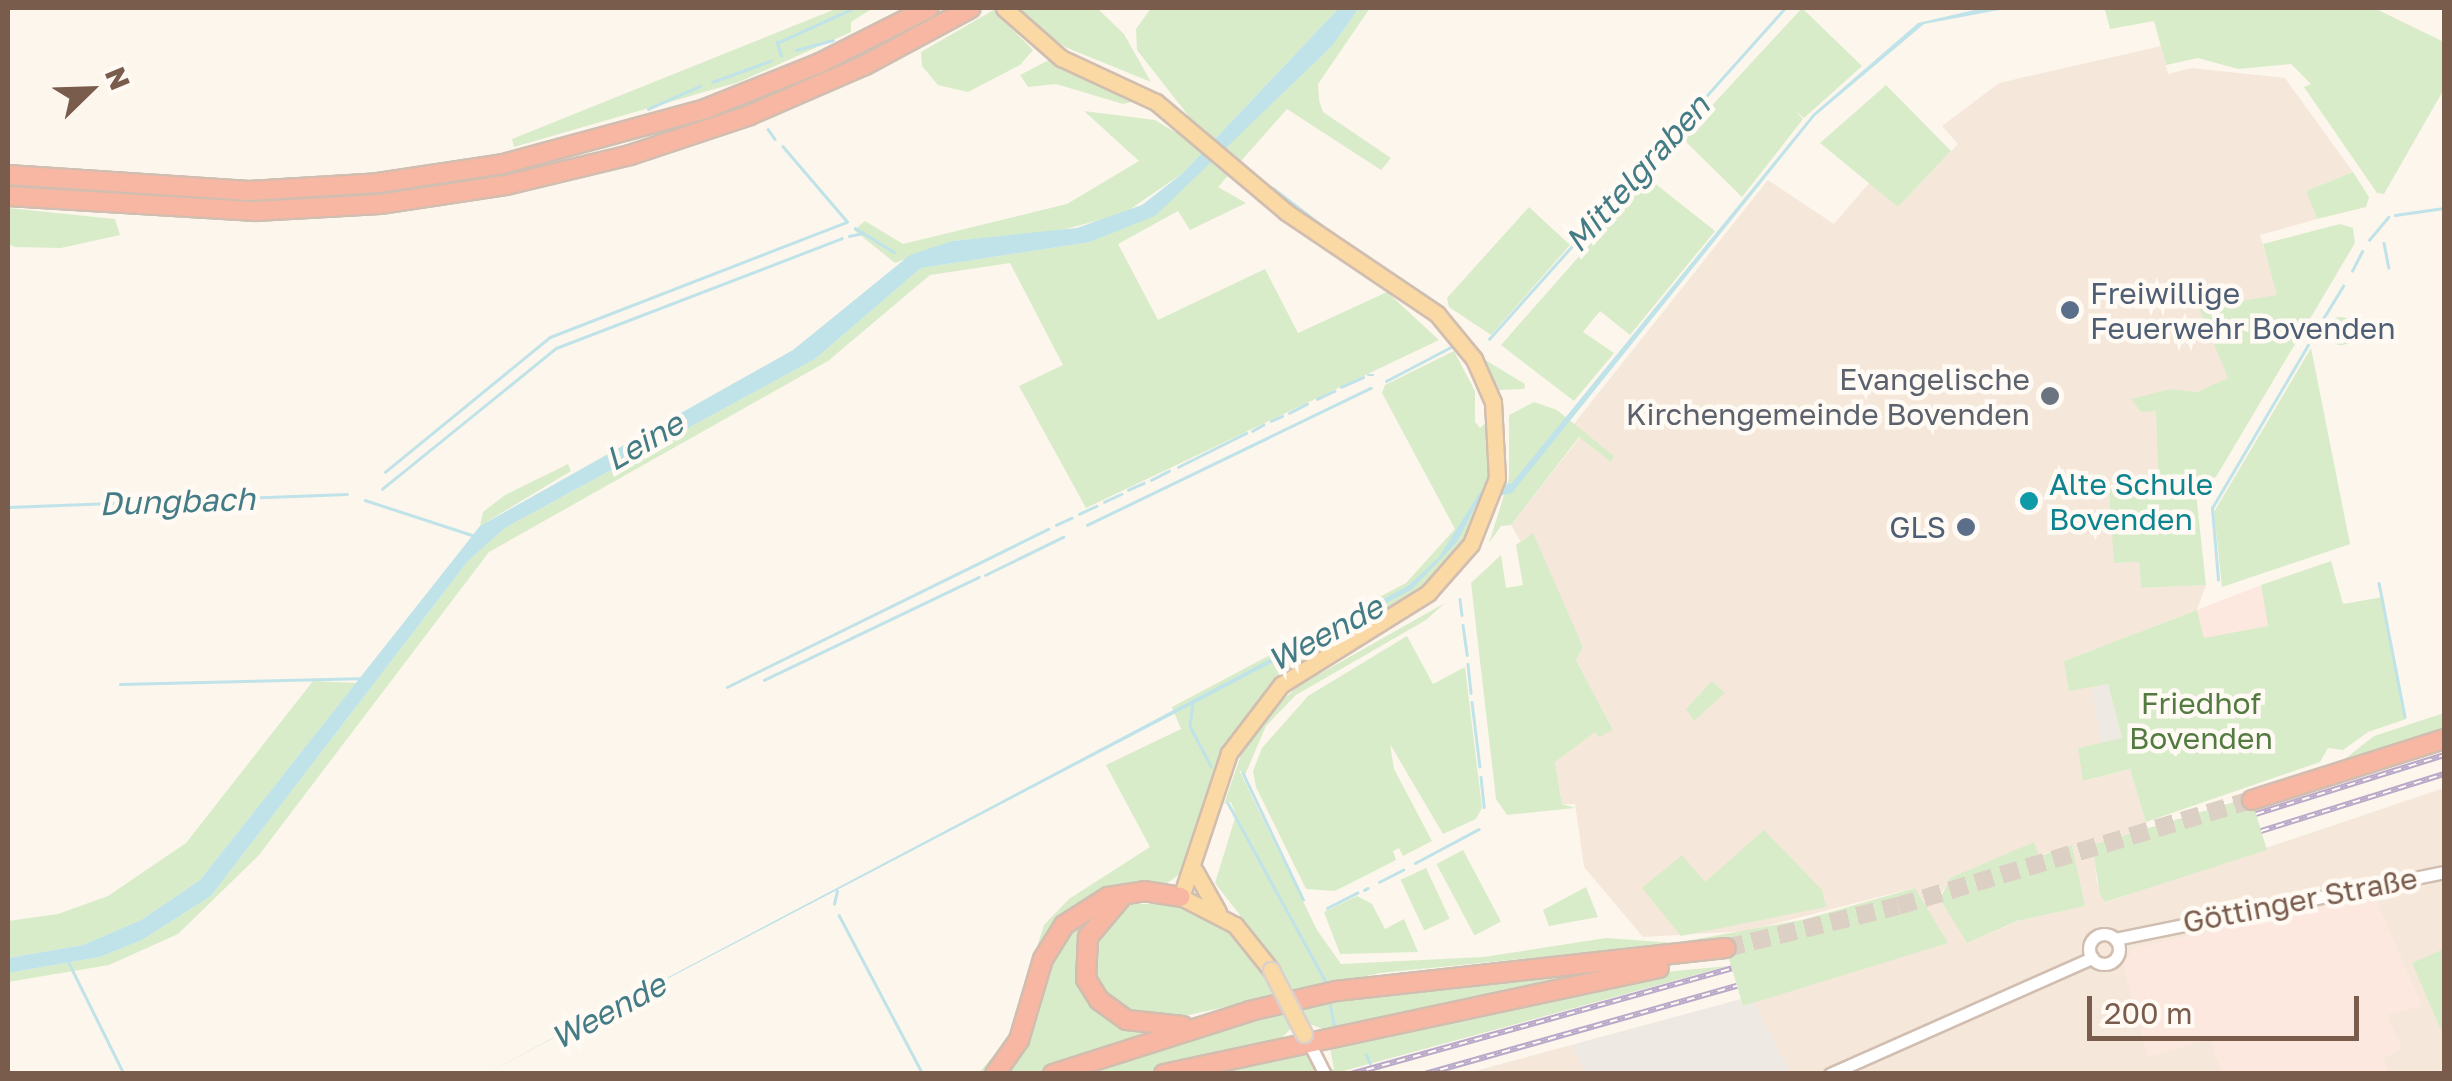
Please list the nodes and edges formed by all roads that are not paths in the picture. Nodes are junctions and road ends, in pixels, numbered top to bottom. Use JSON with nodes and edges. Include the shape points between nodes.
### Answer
{"nodes":[{"id":1,"x":929,"y":8,"type":"edge"},
{"id":2,"x":971,"y":8,"type":"edge"},
{"id":3,"x":1009,"y":13,"type":"edge"},
{"id":4,"x":8,"y":175,"type":"edge"},
{"id":5,"x":8,"y":196,"type":"edge"},
{"id":6,"x":2444,"y":739,"type":"edge"},
{"id":7,"x":2252,"y":800,"type":"tunnel mouth"},
{"id":8,"x":1195,"y":866,"type":"junction"},
{"id":9,"x":2444,"y":872,"type":"edge"},
{"id":10,"x":1126,"y":893,"type":"junction"},
{"id":11,"x":1184,"y":897,"type":"junction"},
{"id":12,"x":1221,"y":915,"type":"junction"},
{"id":13,"x":2117,"y":943,"type":"junction"},
{"id":14,"x":2090,"y":955,"type":"junction"},
{"id":15,"x":1198,"y":1026,"type":"junction"},
{"id":16,"x":1306,"y":1036,"type":"junction"},
{"id":17,"x":1119,"y":1053,"type":"junction"},
{"id":18,"x":1323,"y":1069,"type":"edge"},
{"id":19,"x":995,"y":1074,"type":"edge"},
{"id":20,"x":1053,"y":1074,"type":"edge"},
{"id":21,"x":1076,"y":1074,"type":"edge"},
{"id":22,"x":1164,"y":1074,"type":"edge"},
{"id":23,"x":1830,"y":1074,"type":"edge"}],
"edges":[{"from":1,"to":4,"type":"highway","via":[[705,110],[584,146],[461,172],[249,191]]},
{"from":2,"to":5,"type":"highway","via":[[865,65],[750,115],[630,155],[506,185],[380,204],[256,211]]},
{"from":3,"to":8,"type":"main road","via":[[1061,58],[1180,120],[1242,176],[1437,314],[1474,359],[1493,402],[1496,478],[1471,544],[1428,592],[1264,701],[1230,753]]},
{"from":6,"to":7,"type":"highway"},
{"from":8,"to":11,"type":"main road"},
{"from":8,"to":12,"type":"main road"},
{"from":9,"to":13,"type":"street","name":"Göttinger Straße","via":[[2156,928]]},
{"from":10,"to":11,"type":"highway"},
{"from":10,"to":15,"type":"highway","via":[[1103,913],[1085,946],[1093,991],[1127,1020]]},
{"from":10,"to":19,"type":"highway","via":[[1064,925],[1043,958],[1020,1040]]},
{"from":11,"to":12,"type":"main road"},
{"from":12,"to":16,"type":"main road","bridge":true,"via":[[1248,937]]},
{"from":13,"to":14,"type":"street","name":"Göttinger Straße","via":[[2110,962]]},
{"from":13,"to":14,"type":"street","name":"Göttinger Straße","via":[[2096,936]]},
{"from":14,"to":23,"type":"street","name":"Göttinger Straße"},
{"from":15,"to":16,"type":"highway","via":[[1336,991],[1721,949],[1634,974]]},
{"from":15,"to":17,"type":"highway"},
{"from":16,"to":18,"type":"street"},
{"from":16,"to":22,"type":"highway"},
{"from":17,"to":20,"type":"highway"},
{"from":17,"to":21,"type":"highway"}]}
